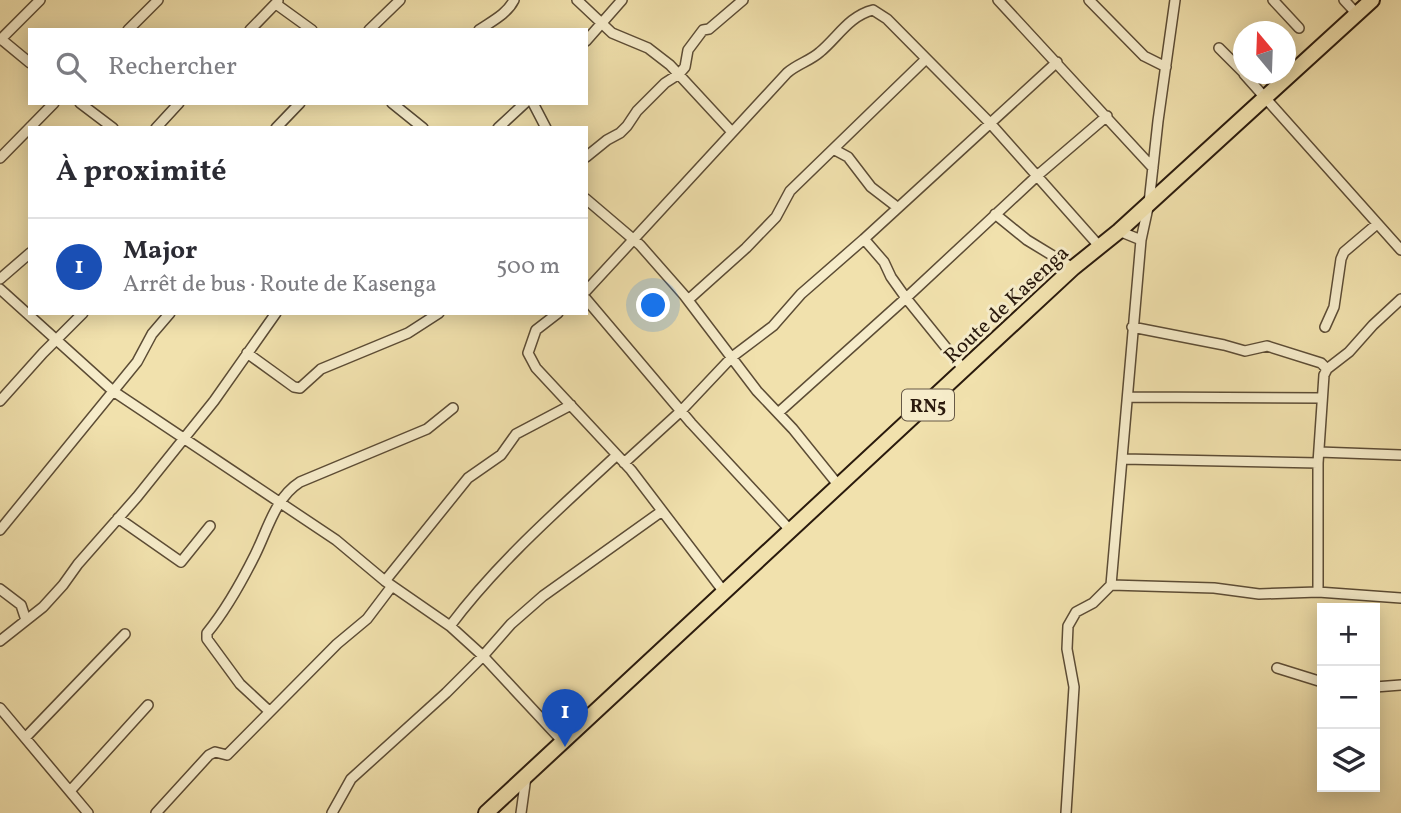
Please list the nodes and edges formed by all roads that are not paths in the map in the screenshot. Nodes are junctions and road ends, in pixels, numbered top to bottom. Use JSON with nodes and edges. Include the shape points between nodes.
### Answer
{"nodes":[{"id":1,"x":40,"y":0,"type":"edge"},
{"id":2,"x":158,"y":0,"type":"edge"},
{"id":3,"x":400,"y":0,"type":"edge"},
{"id":4,"x":514,"y":0,"type":"edge"},
{"id":5,"x":577,"y":0,"type":"edge"},
{"id":6,"x":622,"y":0,"type":"edge"},
{"id":7,"x":743,"y":0,"type":"edge"},
{"id":8,"x":998,"y":0,"type":"edge"},
{"id":9,"x":1089,"y":0,"type":"edge"},
{"id":10,"x":1175,"y":0,"type":"edge"},
{"id":11,"x":1273,"y":0,"type":"edge"},
{"id":12,"x":1344,"y":0,"type":"edge"},
{"id":13,"x":1372,"y":0,"type":"edge"},
{"id":14,"x":277,"y":2,"type":"edge"},
{"id":15,"x":1356,"y":13,"type":"junction"},
{"id":16,"x":602,"y":25,"type":"junction"},
{"id":17,"x":130,"y":28,"type":"edge"},
{"id":18,"x":252,"y":28,"type":"edge"},
{"id":19,"x":310,"y":28,"type":"edge"},
{"id":20,"x":371,"y":28,"type":"edge"},
{"id":21,"x":482,"y":28,"type":"edge"},
{"id":22,"x":1299,"y":28,"type":"dead end"},
{"id":23,"x":0,"y":39,"type":"edge"},
{"id":24,"x":588,"y":39,"type":"edge"},
{"id":25,"x":1219,"y":48,"type":"dead end"},
{"id":26,"x":926,"y":59,"type":"junction"},
{"id":27,"x":28,"y":61,"type":"edge"},
{"id":28,"x":1057,"y":62,"type":"junction"},
{"id":29,"x":1233,"y":62,"type":"edge"},
{"id":30,"x":1166,"y":67,"type":"junction"},
{"id":31,"x":679,"y":75,"type":"junction"},
{"id":32,"x":1255,"y":84,"type":"edge"},
{"id":33,"x":1266,"y":95,"type":"junction"},
{"id":34,"x":52,"y":105,"type":"edge"},
{"id":35,"x":82,"y":105,"type":"edge"},
{"id":36,"x":177,"y":105,"type":"edge"},
{"id":37,"x":298,"y":105,"type":"edge"},
{"id":38,"x":523,"y":105,"type":"edge"},
{"id":39,"x":534,"y":105,"type":"edge"},
{"id":40,"x":404,"y":107,"type":"edge"},
{"id":41,"x":1107,"y":116,"type":"junction"},
{"id":42,"x":990,"y":123,"type":"junction"},
{"id":43,"x":31,"y":126,"type":"edge"},
{"id":44,"x":110,"y":126,"type":"edge"},
{"id":45,"x":158,"y":126,"type":"edge"},
{"id":46,"x":278,"y":126,"type":"edge"},
{"id":47,"x":421,"y":126,"type":"edge"},
{"id":48,"x":500,"y":126,"type":"edge"},
{"id":49,"x":545,"y":126,"type":"edge"},
{"id":50,"x":28,"y":129,"type":"edge"},
{"id":51,"x":732,"y":132,"type":"junction"},
{"id":52,"x":835,"y":150,"type":"junction"},
{"id":53,"x":588,"y":155,"type":"edge"},
{"id":54,"x":0,"y":158,"type":"edge"},
{"id":55,"x":1153,"y":167,"type":"junction"},
{"id":56,"x":1038,"y":175,"type":"junction"},
{"id":57,"x":588,"y":201,"type":"edge"},
{"id":58,"x":1149,"y":203,"type":"junction"},
{"id":59,"x":897,"y":207,"type":"junction"},
{"id":60,"x":995,"y":215,"type":"junction"},
{"id":61,"x":1377,"y":224,"type":"junction"},
{"id":62,"x":1119,"y":231,"type":"junction"},
{"id":63,"x":864,"y":239,"type":"junction"},
{"id":64,"x":632,"y":240,"type":"junction"},
{"id":65,"x":1141,"y":240,"type":"junction"},
{"id":66,"x":1100,"y":247,"type":"junction"},
{"id":67,"x":1401,"y":250,"type":"edge"},
{"id":68,"x":28,"y":255,"type":"edge"},
{"id":69,"x":1073,"y":268,"type":"junction"},
{"id":70,"x":0,"y":279,"type":"edge"},
{"id":71,"x":0,"y":289,"type":"edge"},
{"id":72,"x":588,"y":289,"type":"edge"},
{"id":73,"x":906,"y":298,"type":"junction"},
{"id":74,"x":1401,"y":299,"type":"edge"},
{"id":75,"x":688,"y":300,"type":"junction"},
{"id":76,"x":588,"y":301,"type":"edge"},
{"id":77,"x":81,"y":315,"type":"edge"},
{"id":78,"x":168,"y":315,"type":"edge"},
{"id":79,"x":275,"y":315,"type":"edge"},
{"id":80,"x":436,"y":315,"type":"edge"},
{"id":81,"x":555,"y":315,"type":"edge"},
{"id":82,"x":1132,"y":327,"type":"junction"},
{"id":83,"x":1325,"y":327,"type":"dead end"},
{"id":84,"x":55,"y":341,"type":"junction"},
{"id":85,"x":247,"y":353,"type":"junction"},
{"id":86,"x":732,"y":357,"type":"junction"},
{"id":87,"x":1327,"y":369,"type":"junction"},
{"id":88,"x":965,"y":371,"type":"junction"},
{"id":89,"x":113,"y":391,"type":"junction"},
{"id":90,"x":1128,"y":397,"type":"junction"},
{"id":91,"x":1322,"y":398,"type":"junction"},
{"id":92,"x":0,"y":401,"type":"edge"},
{"id":93,"x":570,"y":405,"type":"junction"},
{"id":94,"x":453,"y":408,"type":"dead end"},
{"id":95,"x":681,"y":411,"type":"junction"},
{"id":96,"x":778,"y":413,"type":"junction"},
{"id":97,"x":183,"y":439,"type":"junction"},
{"id":98,"x":1319,"y":452,"type":"junction"},
{"id":99,"x":617,"y":454,"type":"junction"},
{"id":100,"x":1401,"y":455,"type":"edge"},
{"id":101,"x":1123,"y":458,"type":"junction"},
{"id":102,"x":624,"y":463,"type":"junction"},
{"id":103,"x":1318,"y":463,"type":"junction"},
{"id":104,"x":839,"y":486,"type":"junction"},
{"id":105,"x":279,"y":502,"type":"junction"},
{"id":106,"x":662,"y":511,"type":"junction"},
{"id":107,"x":118,"y":518,"type":"junction"},
{"id":108,"x":210,"y":526,"type":"dead end"},
{"id":109,"x":0,"y":530,"type":"edge"},
{"id":110,"x":791,"y":531,"type":"junction"},
{"id":111,"x":388,"y":583,"type":"junction"},
{"id":112,"x":1111,"y":585,"type":"junction"},
{"id":113,"x":0,"y":589,"type":"edge"},
{"id":114,"x":724,"y":592,"type":"junction"},
{"id":115,"x":1318,"y":592,"type":"junction"},
{"id":116,"x":1401,"y":598,"type":"edge"},
{"id":117,"x":26,"y":620,"type":"junction"},
{"id":118,"x":450,"y":626,"type":"junction"},
{"id":119,"x":125,"y":634,"type":"dead end"},
{"id":120,"x":0,"y":641,"type":"edge"},
{"id":121,"x":484,"y":656,"type":"junction"},
{"id":122,"x":1277,"y":668,"type":"dead end"},
{"id":123,"x":1317,"y":680,"type":"edge"},
{"id":124,"x":1401,"y":685,"type":"edge"},
{"id":125,"x":1380,"y":687,"type":"edge"},
{"id":126,"x":148,"y":705,"type":"dead end"},
{"id":127,"x":0,"y":708,"type":"edge"},
{"id":128,"x":269,"y":710,"type":"junction"},
{"id":129,"x":25,"y":738,"type":"junction"},
{"id":130,"x":564,"y":743,"type":"junction"},
{"id":131,"x":526,"y":777,"type":"junction"},
{"id":132,"x":70,"y":791,"type":"junction"},
{"id":133,"x":88,"y":813,"type":"edge"},
{"id":134,"x":156,"y":813,"type":"edge"},
{"id":135,"x":332,"y":813,"type":"edge"},
{"id":136,"x":486,"y":813,"type":"edge"},
{"id":137,"x":522,"y":813,"type":"edge"},
{"id":138,"x":1066,"y":813,"type":"edge"}],
"edges":[{"from":1,"to":23,"type":"street"},
{"from":2,"to":17,"type":"street"},
{"from":3,"to":20,"type":"street"},
{"from":4,"to":21,"type":"street"},
{"from":5,"to":16,"type":"street"},
{"from":6,"to":16,"type":"street"},
{"from":7,"to":31,"type":"street","via":[[704,30],[688,50]]},
{"from":8,"to":28,"type":"street"},
{"from":9,"to":30,"type":"street","via":[[1144,56]]},
{"from":10,"to":30,"type":"street"},
{"from":11,"to":22,"type":"street"},
{"from":12,"to":15,"type":"street"},
{"from":13,"to":15,"type":"highway","name":"Route de Kasenga","number":"RN5"},
{"from":14,"to":18,"type":"street"},
{"from":14,"to":19,"type":"street"},
{"from":15,"to":33,"type":"highway","name":"Route de Kasenga","number":"RN5"},
{"from":16,"to":24,"type":"street"},
{"from":16,"to":31,"type":"street","via":[[648,48]]},
{"from":23,"to":27,"type":"street"},
{"from":25,"to":29,"type":"street"},
{"from":26,"to":42,"type":"street"},
{"from":26,"to":51,"type":"street","via":[[887,19],[873,10],[863,12],[821,52],[787,73]]},
{"from":26,"to":52,"type":"street"},
{"from":28,"to":41,"type":"street"},
{"from":28,"to":42,"type":"street"},
{"from":30,"to":55,"type":"street"},
{"from":31,"to":51,"type":"street"},
{"from":31,"to":53,"type":"street","via":[[665,83],[620,133]]},
{"from":32,"to":33,"type":"street"},
{"from":33,"to":58,"type":"highway","name":"Route de Kasenga","number":"RN5"},
{"from":33,"to":61,"type":"street"},
{"from":34,"to":43,"type":"street"},
{"from":35,"to":44,"type":"street"},
{"from":36,"to":45,"type":"street"},
{"from":37,"to":46,"type":"street"},
{"from":38,"to":48,"type":"street"},
{"from":39,"to":49,"type":"street"},
{"from":40,"to":47,"type":"street"},
{"from":41,"to":55,"type":"street"},
{"from":41,"to":56,"type":"street"},
{"from":42,"to":56,"type":"street"},
{"from":42,"to":59,"type":"street"},
{"from":50,"to":54,"type":"street"},
{"from":51,"to":64,"type":"street"},
{"from":52,"to":59,"type":"street","via":[[848,157],[871,187]]},
{"from":52,"to":75,"type":"street","via":[[790,191],[776,217],[746,248]]},
{"from":55,"to":58,"type":"street"},
{"from":56,"to":60,"type":"street"},
{"from":56,"to":66,"type":"street"},
{"from":57,"to":64,"type":"street"},
{"from":58,"to":62,"type":"highway","name":"Route de Kasenga","number":"RN5"},
{"from":58,"to":65,"type":"street"},
{"from":59,"to":63,"type":"street"},
{"from":60,"to":69,"type":"street"},
{"from":60,"to":73,"type":"street"},
{"from":61,"to":67,"type":"street"},
{"from":61,"to":83,"type":"street","via":[[1340,259],[1334,306]]},
{"from":62,"to":65,"type":"street"},
{"from":62,"to":66,"type":"highway","name":"Route de Kasenga","number":"RN5"},
{"from":63,"to":73,"type":"street"},
{"from":63,"to":86,"type":"street","via":[[801,294],[773,326]]},
{"from":64,"to":72,"type":"street"},
{"from":64,"to":75,"type":"street"},
{"from":65,"to":82,"type":"street"},
{"from":66,"to":69,"type":"highway","name":"Route de Kasenga","number":"RN5"},
{"from":68,"to":70,"type":"street"},
{"from":69,"to":88,"type":"highway","name":"Route de Kasenga","number":"RN5"},
{"from":71,"to":84,"type":"street"},
{"from":73,"to":88,"type":"street"},
{"from":73,"to":96,"type":"street"},
{"from":74,"to":87,"type":"street"},
{"from":75,"to":86,"type":"street"},
{"from":76,"to":95,"type":"street"},
{"from":77,"to":84,"type":"street"},
{"from":78,"to":89,"type":"street"},
{"from":79,"to":85,"type":"street"},
{"from":80,"to":85,"type":"street","via":[[408,333],[321,369],[300,388]]},
{"from":81,"to":93,"type":"street","via":[[536,330],[528,353]]},
{"from":82,"to":87,"type":"street","via":[[1245,351],[1273,347]]},
{"from":82,"to":90,"type":"street"},
{"from":84,"to":89,"type":"street"},
{"from":84,"to":92,"type":"street"},
{"from":85,"to":97,"type":"street"},
{"from":86,"to":95,"type":"street"},
{"from":86,"to":96,"type":"street"},
{"from":87,"to":91,"type":"street"},
{"from":88,"to":104,"type":"highway","name":"Route de Kasenga","number":"RN5"},
{"from":89,"to":97,"type":"street"},
{"from":89,"to":109,"type":"street"},
{"from":90,"to":91,"type":"street"},
{"from":90,"to":101,"type":"street"},
{"from":91,"to":98,"type":"street"},
{"from":93,"to":99,"type":"street"},
{"from":93,"to":111,"type":"street","via":[[516,434],[501,455],[468,478]]},
{"from":94,"to":105,"type":"street","via":[[427,429],[300,482]]},
{"from":95,"to":102,"type":"street"},
{"from":95,"to":110,"type":"street"},
{"from":96,"to":104,"type":"street"},
{"from":97,"to":105,"type":"street"},
{"from":97,"to":107,"type":"street"},
{"from":98,"to":100,"type":"street"},
{"from":98,"to":103,"type":"street"},
{"from":99,"to":102,"type":"street"},
{"from":99,"to":118,"type":"street","via":[[497,569]]},
{"from":101,"to":103,"type":"street"},
{"from":101,"to":112,"type":"street"},
{"from":102,"to":106,"type":"street"},
{"from":103,"to":115,"type":"street"},
{"from":104,"to":110,"type":"highway","name":"Route de Kasenga","number":"RN5"},
{"from":105,"to":111,"type":"street","via":[[337,540]]},
{"from":105,"to":128,"type":"street","via":[[254,557],[207,633],[240,684]]},
{"from":106,"to":114,"type":"street"},
{"from":106,"to":121,"type":"street","via":[[543,596]]},
{"from":107,"to":108,"type":"street","via":[[181,562]]},
{"from":107,"to":117,"type":"street","via":[[48,601]]},
{"from":110,"to":114,"type":"highway","name":"Route de Kasenga","number":"RN5"},
{"from":111,"to":118,"type":"street"},
{"from":111,"to":128,"type":"street","via":[[367,619]]},
{"from":112,"to":115,"type":"street","via":[[1259,594]]},
{"from":112,"to":138,"type":"street","via":[[1076,612],[1068,626],[1074,687]]},
{"from":113,"to":117,"type":"street","via":[[21,606]]},
{"from":114,"to":130,"type":"highway","name":"Route de Kasenga","number":"RN5"},
{"from":115,"to":116,"type":"street"},
{"from":117,"to":120,"type":"street"},
{"from":118,"to":121,"type":"street"},
{"from":119,"to":129,"type":"street"},
{"from":121,"to":130,"type":"street"},
{"from":121,"to":135,"type":"street","via":[[351,779]]},
{"from":122,"to":123,"type":"street"},
{"from":124,"to":125,"type":"street"},
{"from":126,"to":132,"type":"street"},
{"from":127,"to":129,"type":"street"},
{"from":128,"to":134,"type":"street","via":[[227,755],[209,755]]},
{"from":129,"to":132,"type":"street"},
{"from":130,"to":131,"type":"highway","name":"Route de Kasenga","number":"RN5"},
{"from":131,"to":136,"type":"highway","name":"Route de Kasenga","number":"RN5"},
{"from":131,"to":137,"type":"street"},
{"from":132,"to":133,"type":"street"}]}
